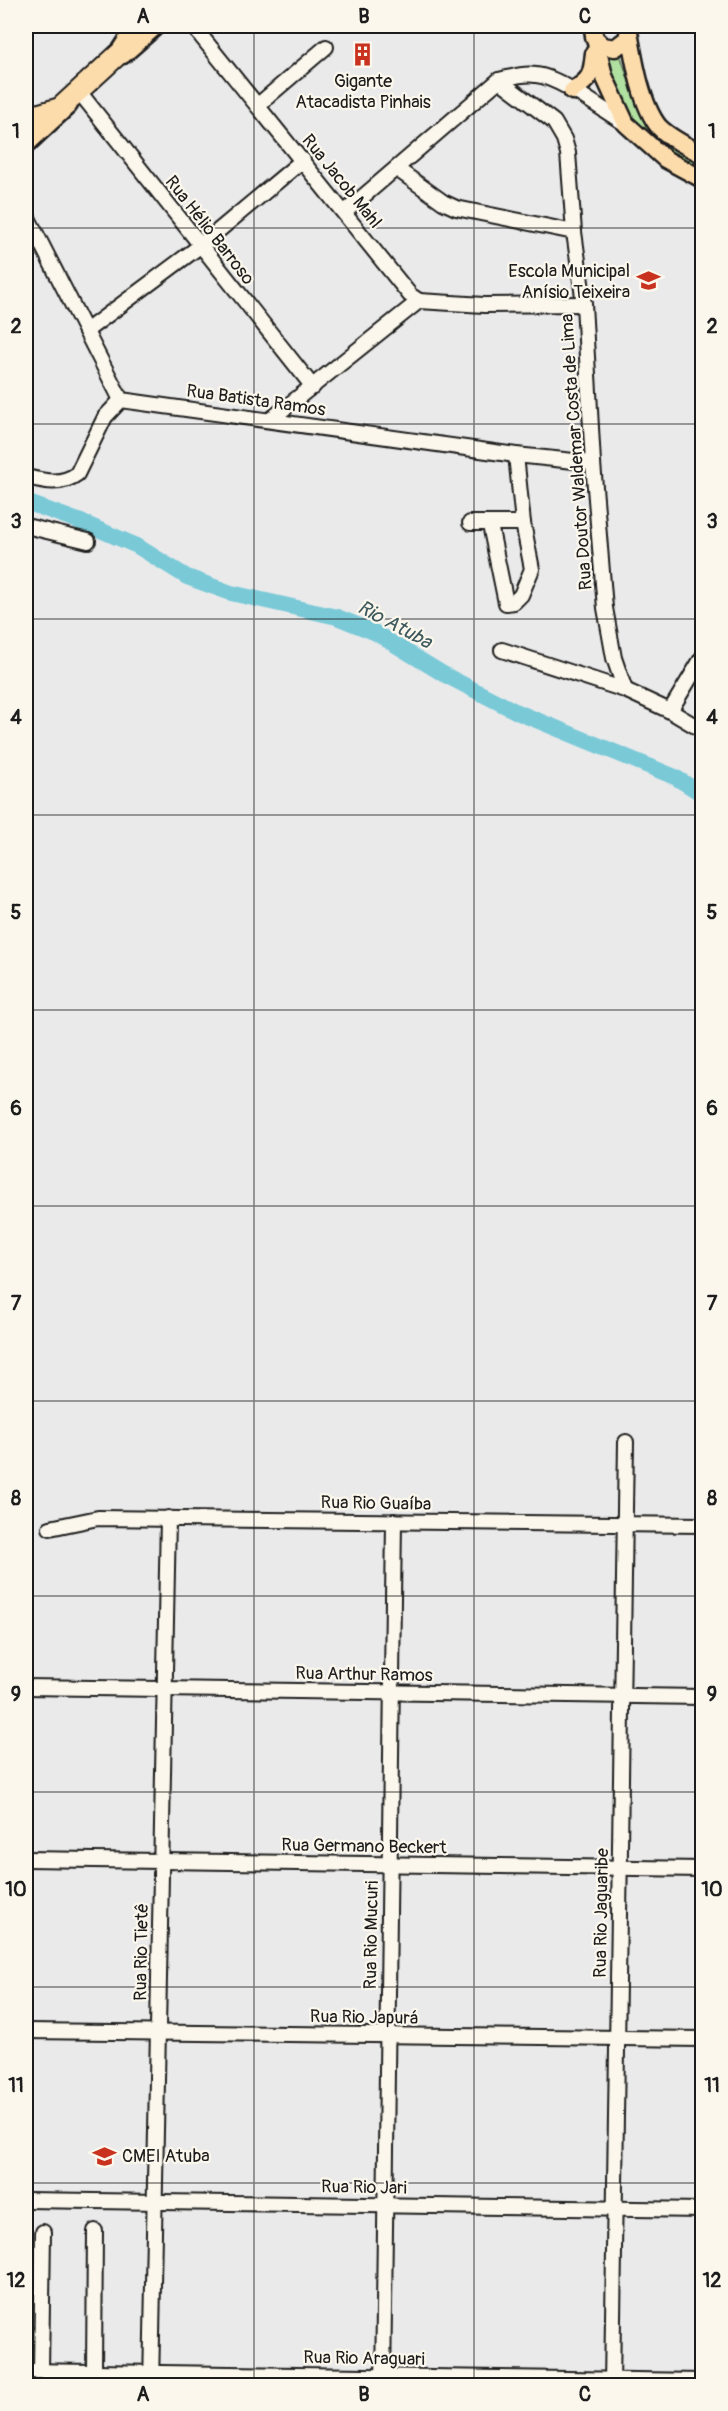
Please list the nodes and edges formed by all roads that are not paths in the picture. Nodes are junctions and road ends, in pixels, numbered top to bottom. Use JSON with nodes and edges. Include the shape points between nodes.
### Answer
{"nodes":[{"id":1,"x":133,"y":26,"type":"edge"},
{"id":2,"x":156,"y":26,"type":"edge"},
{"id":3,"x":193,"y":26,"type":"edge"},
{"id":4,"x":628,"y":28,"type":"edge"},
{"id":5,"x":593,"y":31,"type":"edge"},
{"id":6,"x":326,"y":47,"type":"dead end"},
{"id":7,"x":103,"y":70,"type":"junction"},
{"id":8,"x":499,"y":80,"type":"junction"},
{"id":9,"x":572,"y":91,"type":"junction"},
{"id":10,"x":81,"y":94,"type":"junction"},
{"id":11,"x":258,"y":105,"type":"junction"},
{"id":12,"x":26,"y":118,"type":"edge"},
{"id":13,"x":626,"y":124,"type":"junction"},
{"id":14,"x":26,"y":145,"type":"edge"},
{"id":15,"x":702,"y":154,"type":"edge"},
{"id":16,"x":303,"y":160,"type":"junction"},
{"id":17,"x":398,"y":169,"type":"junction"},
{"id":18,"x":702,"y":179,"type":"edge"},
{"id":19,"x":345,"y":212,"type":"junction"},
{"id":20,"x":26,"y":214,"type":"edge"},
{"id":21,"x":574,"y":232,"type":"junction"},
{"id":22,"x":200,"y":246,"type":"junction"},
{"id":23,"x":419,"y":301,"type":"junction"},
{"id":24,"x":584,"y":304,"type":"junction"},
{"id":25,"x":86,"y":332,"type":"junction"},
{"id":26,"x":313,"y":387,"type":"junction"},
{"id":27,"x":121,"y":399,"type":"junction"},
{"id":28,"x":270,"y":420,"type":"junction"},
{"id":29,"x":516,"y":455,"type":"junction"},
{"id":30,"x":593,"y":463,"type":"junction"},
{"id":31,"x":26,"y":477,"type":"edge"},
{"id":32,"x":470,"y":523,"type":"dead end"},
{"id":33,"x":523,"y":524,"type":"junction"},
{"id":34,"x":490,"y":525,"type":"junction"},
{"id":35,"x":26,"y":526,"type":"edge"},
{"id":36,"x":88,"y":542,"type":"dead end"},
{"id":37,"x":502,"y":650,"type":"dead end"},
{"id":38,"x":702,"y":658,"type":"edge"},
{"id":39,"x":625,"y":690,"type":"junction"},
{"id":40,"x":670,"y":711,"type":"junction"},
{"id":41,"x":702,"y":730,"type":"edge"},
{"id":42,"x":626,"y":1442,"type":"dead end"},
{"id":43,"x":168,"y":1518,"type":"junction"},
{"id":44,"x":394,"y":1521,"type":"junction"},
{"id":45,"x":625,"y":1524,"type":"junction"},
{"id":46,"x":702,"y":1525,"type":"edge"},
{"id":47,"x":50,"y":1528,"type":"dead end"},
{"id":48,"x":26,"y":1687,"type":"edge"},
{"id":49,"x":164,"y":1689,"type":"junction"},
{"id":50,"x":392,"y":1692,"type":"junction"},
{"id":51,"x":622,"y":1695,"type":"junction"},
{"id":52,"x":702,"y":1697,"type":"edge"},
{"id":53,"x":26,"y":1859,"type":"edge"},
{"id":54,"x":161,"y":1861,"type":"junction"},
{"id":55,"x":390,"y":1864,"type":"junction"},
{"id":56,"x":620,"y":1868,"type":"junction"},
{"id":57,"x":702,"y":1869,"type":"edge"},
{"id":58,"x":26,"y":2031,"type":"edge"},
{"id":59,"x":158,"y":2033,"type":"junction"},
{"id":60,"x":388,"y":2036,"type":"junction"},
{"id":61,"x":617,"y":2038,"type":"junction"},
{"id":62,"x":702,"y":2039,"type":"edge"},
{"id":63,"x":26,"y":2200,"type":"edge"},
{"id":64,"x":154,"y":2202,"type":"junction"},
{"id":65,"x":385,"y":2205,"type":"junction"},
{"id":66,"x":615,"y":2208,"type":"junction"},
{"id":67,"x":702,"y":2210,"type":"edge"},
{"id":68,"x":95,"y":2231,"type":"dead end"},
{"id":69,"x":44,"y":2232,"type":"dead end"},
{"id":70,"x":26,"y":2370,"type":"edge"},
{"id":71,"x":41,"y":2371,"type":"junction"},
{"id":72,"x":94,"y":2372,"type":"junction"},
{"id":73,"x":151,"y":2379,"type":"edge"},
{"id":74,"x":383,"y":2381,"type":"edge"},
{"id":75,"x":702,"y":2381,"type":"edge"},
{"id":76,"x":612,"y":2382,"type":"edge"}],
"edges":[{"from":1,"to":7,"type":"highway","via":[[126,47]]},
{"from":2,"to":7,"type":"main road"},
{"from":3,"to":11,"type":"street","name":"Rua Jacob Mahl"},
{"from":4,"to":5,"type":"main road","via":[[627,39],[615,48],[603,46]]},
{"from":4,"to":15,"type":"main road","via":[[652,116],[660,128]]},
{"from":5,"to":9,"type":"main road","via":[[592,71],[587,82]]},
{"from":5,"to":13,"type":"main road","via":[[604,76]]},
{"from":6,"to":11,"type":"street"},
{"from":7,"to":10,"type":"main road"},
{"from":7,"to":12,"type":"highway","via":[[60,108]]},
{"from":8,"to":9,"type":"street","via":[[538,75]]},
{"from":8,"to":17,"type":"street"},
{"from":8,"to":21,"type":"street","name":"Rua Doutor Waldemar Costa de Lima","via":[[560,130],[568,153]]},
{"from":9,"to":13,"type":"street"},
{"from":10,"to":14,"type":"main road"},
{"from":10,"to":22,"type":"street","name":"Rua Hélio Barroso"},
{"from":11,"to":16,"type":"street","name":"Rua Jacob Mahl"},
{"from":13,"to":18,"type":"main road","via":[[665,159]]},
{"from":16,"to":19,"type":"street","name":"Rua Jacob Mahl"},
{"from":16,"to":22,"type":"street"},
{"from":17,"to":19,"type":"street"},
{"from":17,"to":21,"type":"street","via":[[456,208]]},
{"from":19,"to":23,"type":"street","name":"Rua Jacob Mahl"},
{"from":20,"to":25,"type":"street"},
{"from":21,"to":24,"type":"street","name":"Rua Doutor Waldemar Costa de Lima"},
{"from":22,"to":25,"type":"street"},
{"from":22,"to":26,"type":"street","name":"Rua Hélio Barroso"},
{"from":23,"to":24,"type":"street"},
{"from":23,"to":26,"type":"street"},
{"from":24,"to":30,"type":"street","name":"Rua Doutor Waldemar Costa de Lima"},
{"from":25,"to":27,"type":"street"},
{"from":26,"to":28,"type":"street"},
{"from":27,"to":28,"type":"street","name":"Rua Batista Ramos"},
{"from":27,"to":31,"type":"street","via":[[105,417],[77,474],[54,482]]},
{"from":28,"to":29,"type":"street","name":"Rua Batista Ramos"},
{"from":29,"to":30,"type":"street","name":"Rua Batista Ramos"},
{"from":29,"to":33,"type":"street"},
{"from":30,"to":39,"type":"street","name":"Rua Doutor Waldemar Costa de Lima","via":[[605,608],[614,658]]},
{"from":32,"to":34,"type":"street"},
{"from":33,"to":34,"type":"street"},
{"from":33,"to":34,"type":"street","via":[[532,569],[521,595],[506,603]]},
{"from":35,"to":36,"type":"street"},
{"from":37,"to":39,"type":"street"},
{"from":38,"to":40,"type":"street"},
{"from":39,"to":40,"type":"street"},
{"from":40,"to":41,"type":"street"},
{"from":42,"to":45,"type":"street","name":"Rua Rio Jaguaribe"},
{"from":43,"to":44,"type":"street","name":"Rua Rio Guaíba"},
{"from":43,"to":47,"type":"street","name":"Rua Rio Guaíba","via":[[98,1518]]},
{"from":43,"to":49,"type":"street","name":"Rua Rio Tietê"},
{"from":44,"to":45,"type":"street","name":"Rua Rio Guaíba"},
{"from":44,"to":50,"type":"street","name":"Rua Rio Mucuri"},
{"from":45,"to":46,"type":"street","name":"Rua Rio Guaíba"},
{"from":45,"to":51,"type":"street","name":"Rua Rio Jaguaribe"},
{"from":48,"to":49,"type":"street","name":"Rua Arthur Ramos"},
{"from":49,"to":50,"type":"street","name":"Rua Arthur Ramos"},
{"from":49,"to":54,"type":"street","name":"Rua Rio Tietê"},
{"from":50,"to":51,"type":"street","name":"Rua Arthur Ramos"},
{"from":50,"to":55,"type":"street","name":"Rua Rio Mucuri"},
{"from":51,"to":52,"type":"street","name":"Rua Arthur Ramos"},
{"from":51,"to":56,"type":"street","name":"Rua Rio Jaguaribe"},
{"from":53,"to":54,"type":"street","name":"Rua Germano Beckert"},
{"from":54,"to":55,"type":"street","name":"Rua Germano Beckert"},
{"from":54,"to":59,"type":"street","name":"Rua Rio Tietê"},
{"from":55,"to":56,"type":"street","name":"Rua Germano Beckert"},
{"from":55,"to":60,"type":"street","name":"Rua Rio Mucuri"},
{"from":56,"to":57,"type":"street","name":"Rua Germano Beckert"},
{"from":56,"to":61,"type":"street","name":"Rua Rio Jaguaribe"},
{"from":58,"to":59,"type":"street","name":"Rua Rio Japurá"},
{"from":59,"to":60,"type":"street","name":"Rua Rio Japurá"},
{"from":59,"to":64,"type":"street","name":"Rua Rio Tietê"},
{"from":60,"to":61,"type":"street","name":"Rua Rio Japurá"},
{"from":60,"to":65,"type":"street","name":"Rua Rio Mucuri"},
{"from":61,"to":62,"type":"street","name":"Rua Rio Japurá"},
{"from":61,"to":66,"type":"street","name":"Rua Rio Jaguaribe"},
{"from":63,"to":64,"type":"street","name":"Rua Rio Jari"},
{"from":64,"to":65,"type":"street","name":"Rua Rio Jari"},
{"from":64,"to":73,"type":"street","name":"Rua Rio Tietê"},
{"from":65,"to":66,"type":"street","name":"Rua Rio Jari"},
{"from":65,"to":74,"type":"street","name":"Rua Rio Mucuri"},
{"from":66,"to":67,"type":"street","name":"Rua Rio Jari"},
{"from":66,"to":76,"type":"street","name":"Rua Rio Jaguaribe"},
{"from":68,"to":72,"type":"street"},
{"from":69,"to":71,"type":"street"},
{"from":70,"to":71,"type":"street","name":"Rua Rio Araguari"},
{"from":71,"to":72,"type":"street","name":"Rua Rio Araguari"},
{"from":72,"to":73,"type":"street","name":"Rua Rio Araguari"},
{"from":73,"to":74,"type":"street","name":"Rua Rio Araguari"},
{"from":74,"to":76,"type":"street","name":"Rua Rio Araguari"},
{"from":75,"to":76,"type":"street","name":"Rua Rio Araguari"}]}
